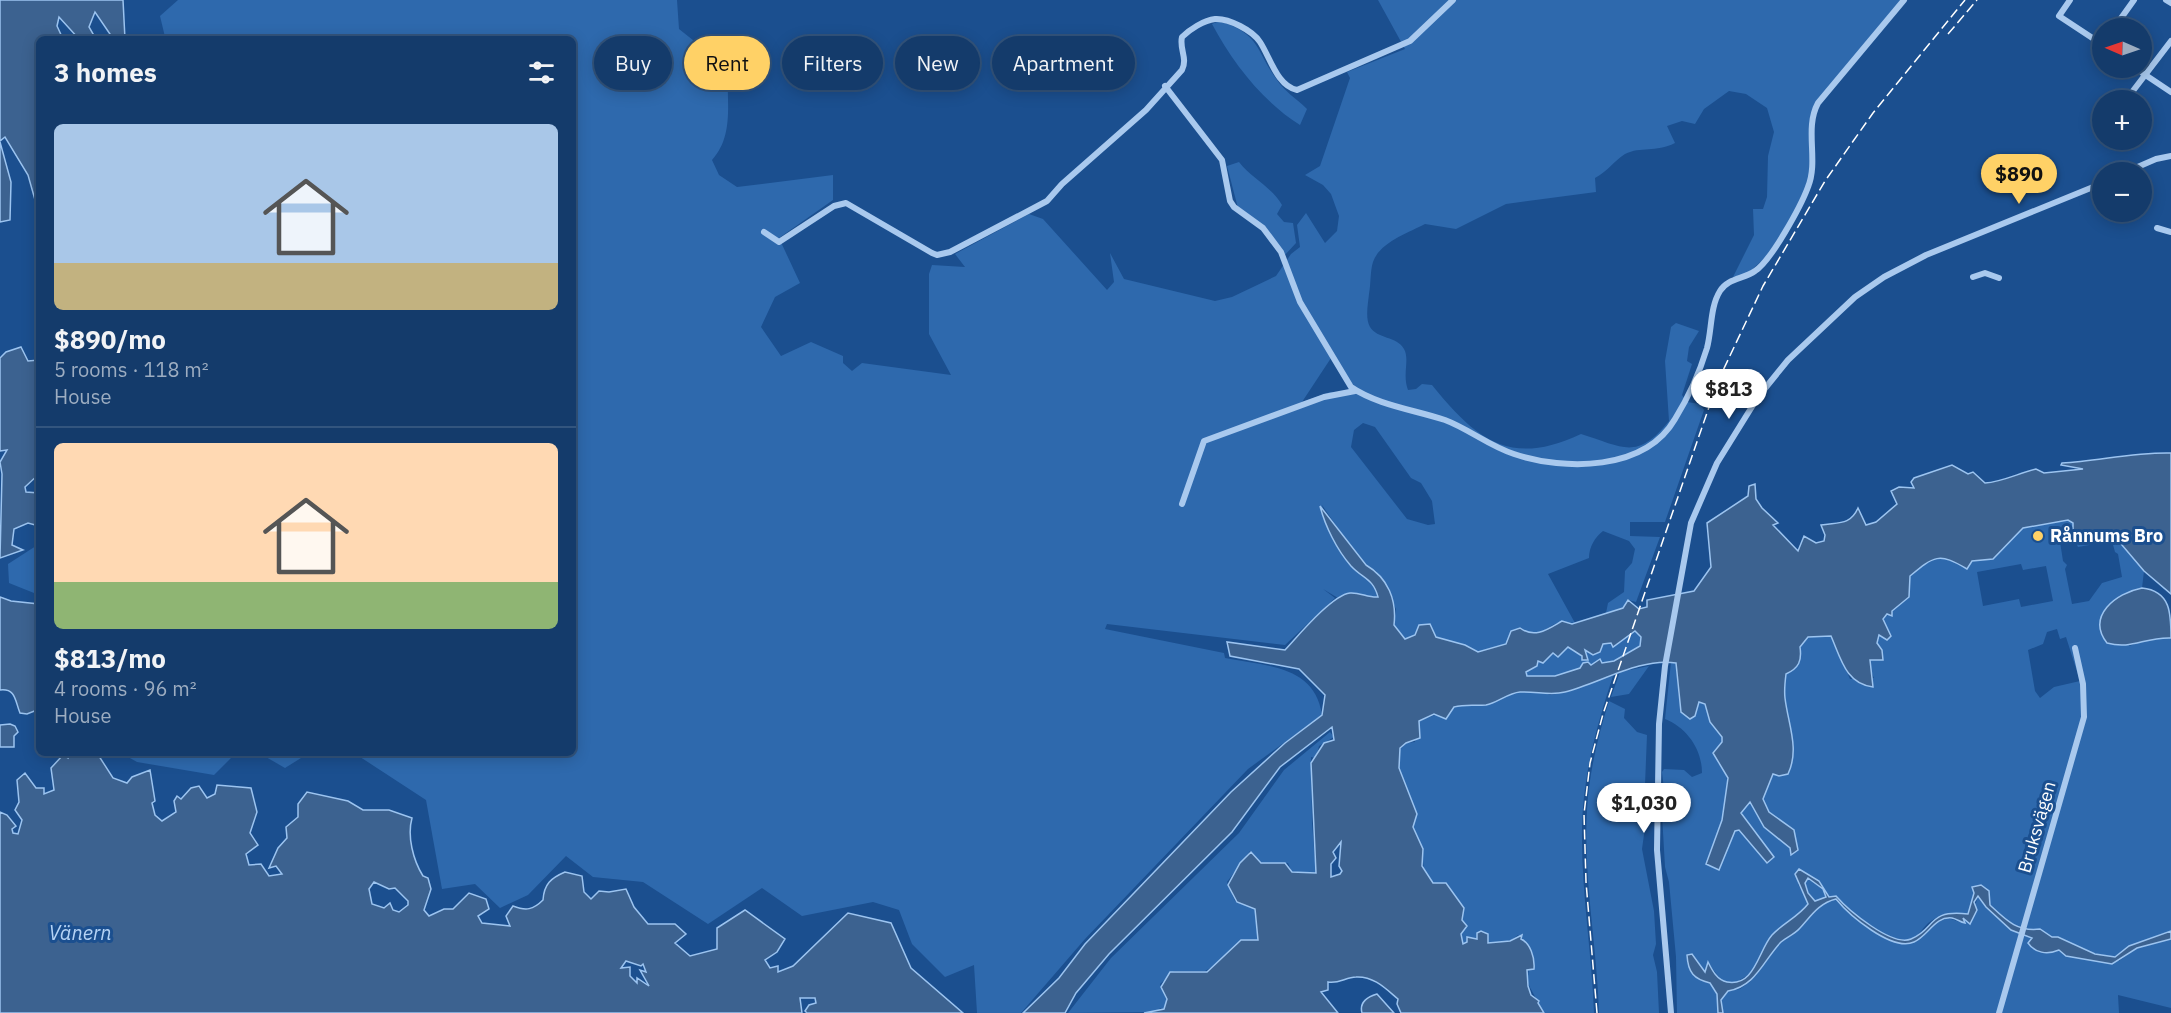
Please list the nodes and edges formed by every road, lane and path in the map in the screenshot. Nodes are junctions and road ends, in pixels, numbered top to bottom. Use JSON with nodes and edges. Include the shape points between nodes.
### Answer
{"nodes":[{"id":1,"x":1453,"y":0,"type":"edge"},
{"id":2,"x":1904,"y":0,"type":"edge"},
{"id":3,"x":2070,"y":0,"type":"edge"},
{"id":4,"x":2134,"y":0,"type":"edge"},
{"id":5,"x":2166,"y":0,"type":"edge"},
{"id":6,"x":2171,"y":3,"type":"edge"},
{"id":7,"x":2121,"y":18,"type":"edge"},
{"id":8,"x":2092,"y":38,"type":"edge"},
{"id":9,"x":2171,"y":41,"type":"edge"},
{"id":10,"x":2152,"y":68,"type":"edge"},
{"id":11,"x":2144,"y":78,"type":"edge"},
{"id":12,"x":2151,"y":78,"type":"edge"},
{"id":13,"x":1165,"y":86,"type":"junction"},
{"id":14,"x":2134,"y":90,"type":"edge"},
{"id":15,"x":2171,"y":92,"type":"edge"},
{"id":16,"x":2171,"y":155,"type":"edge"},
{"id":17,"x":2149,"y":162,"type":"edge"},
{"id":18,"x":2092,"y":188,"type":"edge"},
{"id":19,"x":2157,"y":228,"type":"dead end"},
{"id":20,"x":764,"y":232,"type":"dead end"},
{"id":21,"x":2171,"y":232,"type":"edge"},
{"id":22,"x":1973,"y":277,"type":"dead end"},
{"id":23,"x":1999,"y":278,"type":"dead end"},
{"id":24,"x":1356,"y":391,"type":"junction"},
{"id":25,"x":1182,"y":504,"type":"dead end"},
{"id":26,"x":2075,"y":648,"type":"dead end"},
{"id":27,"x":1671,"y":1013,"type":"edge"},
{"id":28,"x":1999,"y":1013,"type":"edge"}],
"edges":[{"from":1,"to":13,"type":"street","via":[[1410,41],[1296,90],[1282,81],[1256,37],[1226,21],[1210,20],[1182,37],[1184,66]]},
{"from":2,"to":24,"type":"street","via":[[1814,110],[1812,173],[1805,195],[1766,262],[1755,272],[1722,287],[1706,349],[1675,419],[1641,451],[1591,464],[1526,458],[1480,440],[1454,423]]},
{"from":3,"to":8,"type":"street","via":[[2059,16]]},
{"from":4,"to":7,"type":"street"},
{"from":5,"to":6,"type":"street"},
{"from":9,"to":10,"type":"street"},
{"from":11,"to":14,"type":"street"},
{"from":12,"to":15,"type":"street"},
{"from":13,"to":20,"type":"street","via":[[1146,110],[1047,201],[942,255],[932,253],[846,203],[834,206],[779,242]]},
{"from":13,"to":24,"type":"street","via":[[1222,160],[1234,207],[1263,228],[1281,252],[1300,302],[1344,378]]},
{"from":16,"to":17,"type":"street"},
{"from":18,"to":27,"type":"street","via":[[1913,261],[1855,297],[1788,360],[1758,397],[1717,463],[1691,523],[1665,666],[1659,724],[1656,850]]},
{"from":19,"to":21,"type":"street"},
{"from":22,"to":23,"type":"street","via":[[1985,273]]},
{"from":24,"to":25,"type":"street","via":[[1315,400],[1204,441]]},
{"from":26,"to":28,"type":"street","name":"Bruksvägen","via":[[2083,684],[2084,717]]}]}
